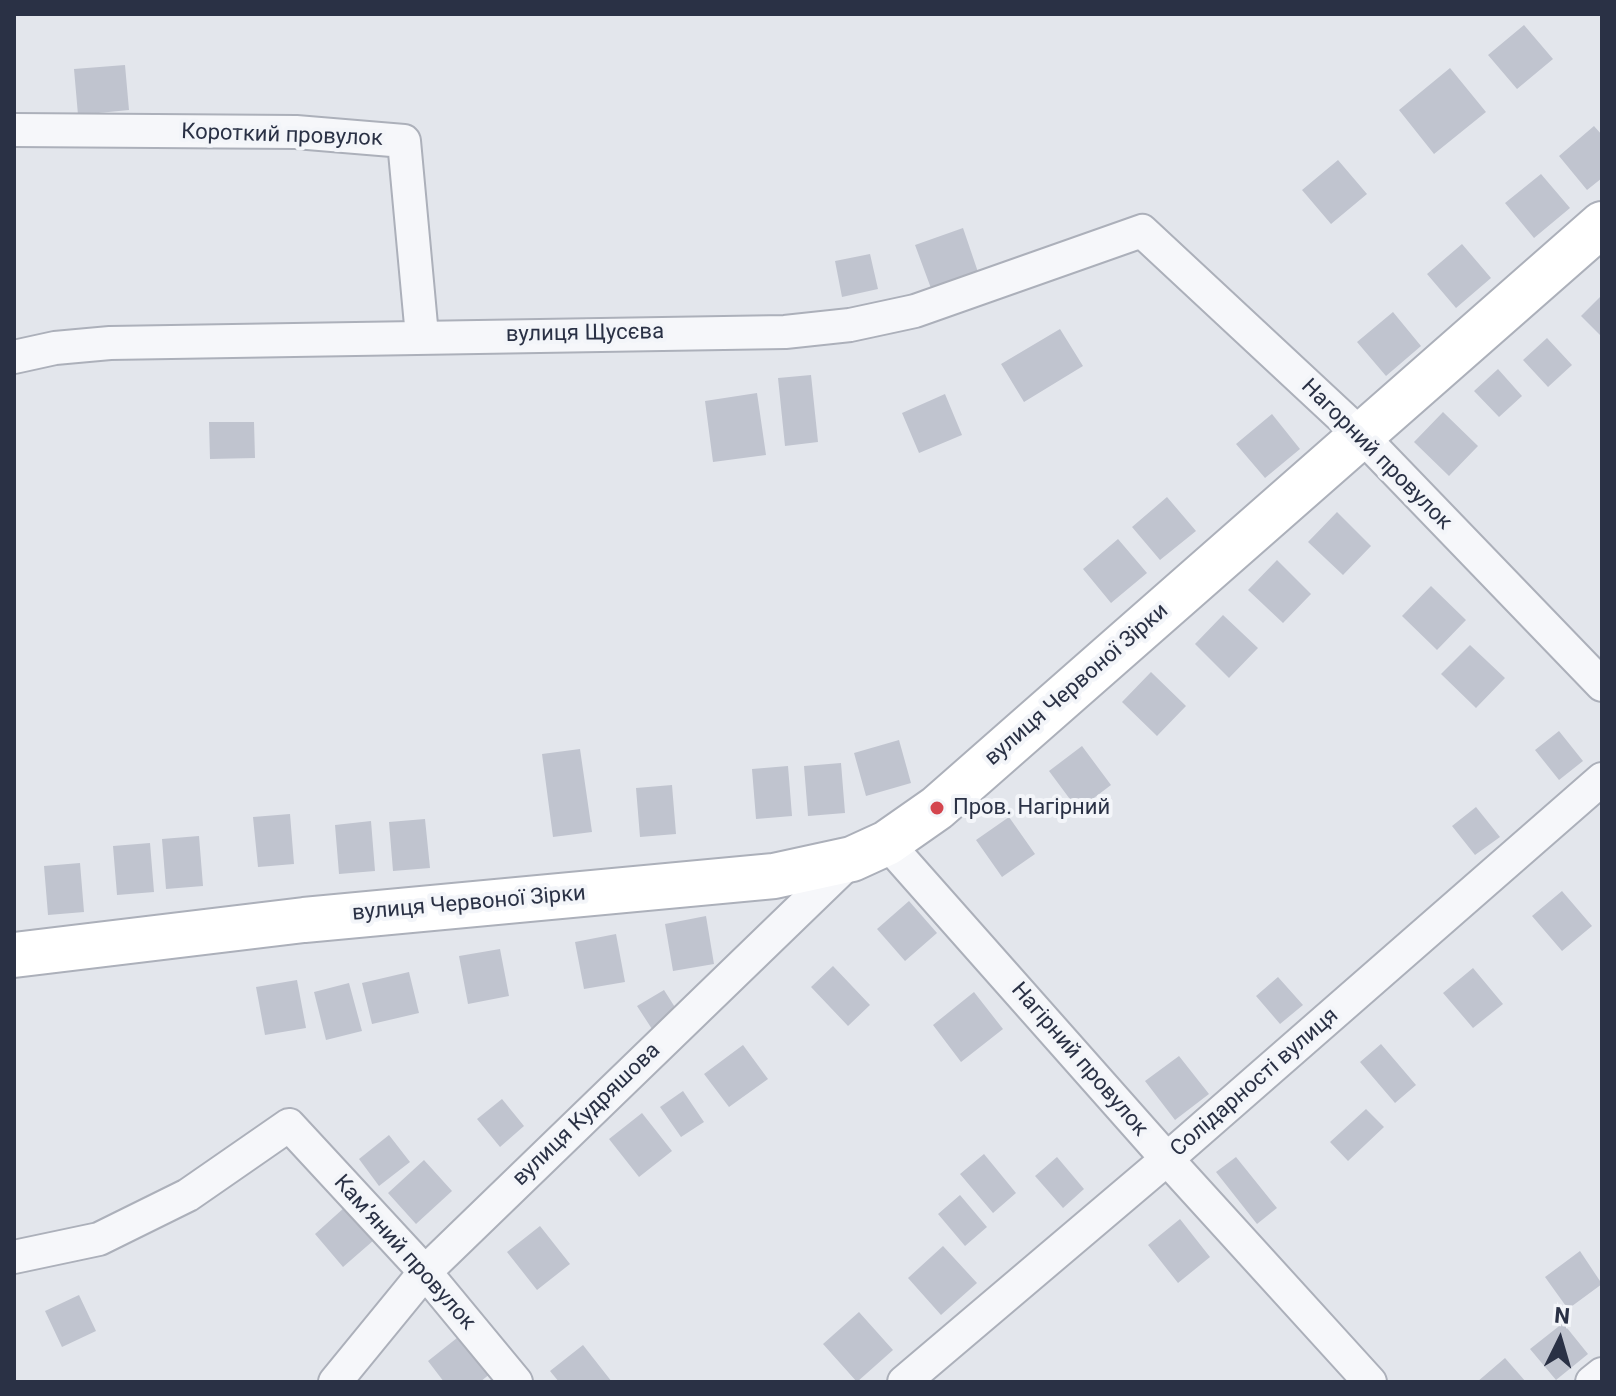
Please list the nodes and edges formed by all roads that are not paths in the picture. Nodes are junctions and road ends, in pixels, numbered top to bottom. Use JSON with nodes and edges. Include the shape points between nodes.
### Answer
{"nodes":[{"id":1,"x":14,"y":130,"type":"edge"},
{"id":2,"x":1602,"y":224,"type":"edge"},
{"id":3,"x":1142,"y":231,"type":"joint"},
{"id":4,"x":422,"y":336,"type":"junction"},
{"id":5,"x":14,"y":357,"type":"edge"},
{"id":6,"x":1360,"y":434,"type":"junction"},
{"id":7,"x":1602,"y":685,"type":"edge"},
{"id":8,"x":1602,"y":779,"type":"edge"},
{"id":9,"x":870,"y":851,"type":"junction"},
{"id":10,"x":14,"y":955,"type":"edge"},
{"id":11,"x":1167,"y":1159,"type":"junction"},
{"id":12,"x":14,"y":1257,"type":"edge"},
{"id":13,"x":425,"y":1272,"type":"junction"},
{"id":14,"x":1602,"y":1374,"type":"edge"},
{"id":15,"x":335,"y":1382,"type":"edge"},
{"id":16,"x":516,"y":1382,"type":"edge"},
{"id":17,"x":904,"y":1382,"type":"edge"},
{"id":18,"x":1370,"y":1382,"type":"edge"},
{"id":19,"x":1592,"y":1382,"type":"edge"}],
"edges":[{"from":1,"to":4,"type":"street","name":"Короткий провулок","via":[[296,132],[404,141]]},
{"from":2,"to":6,"type":"street","name":"вулиця Червоної Зірки"},
{"from":3,"to":4,"type":"street","name":"вулиця Щусєва","via":[[915,311],[850,325],[785,332]]},
{"from":3,"to":6,"type":"street","name":"Нагорний провулок"},
{"from":4,"to":5,"type":"street","name":"вулиця Щусєва","via":[[110,343]]},
{"from":6,"to":7,"type":"street","name":"Нагорний провулок"},
{"from":6,"to":9,"type":"street","name":"вулиця Червоної Зірки","via":[[937,808]]},
{"from":8,"to":11,"type":"street","name":"Солідарності вулиця"},
{"from":9,"to":10,"type":"street","name":"вулиця Червоної Зірки","via":[[774,876],[304,920]]},
{"from":9,"to":11,"type":"street","name":"Нагірний провулок"},
{"from":9,"to":13,"type":"street","name":"вулиця Кудряшова"},
{"from":11,"to":17,"type":"street","name":"Солідарності вулиця"},
{"from":11,"to":18,"type":"street","name":"Нагірний провулок"},
{"from":12,"to":13,"type":"street","name":"Кам’яний провулок","via":[[99,1239],[188,1195],[289,1125]]},
{"from":13,"to":15,"type":"street","name":"вулиця Кудряшова"},
{"from":13,"to":16,"type":"street","name":"Кам’яний провулок"},
{"from":14,"to":19,"type":"street"}]}
